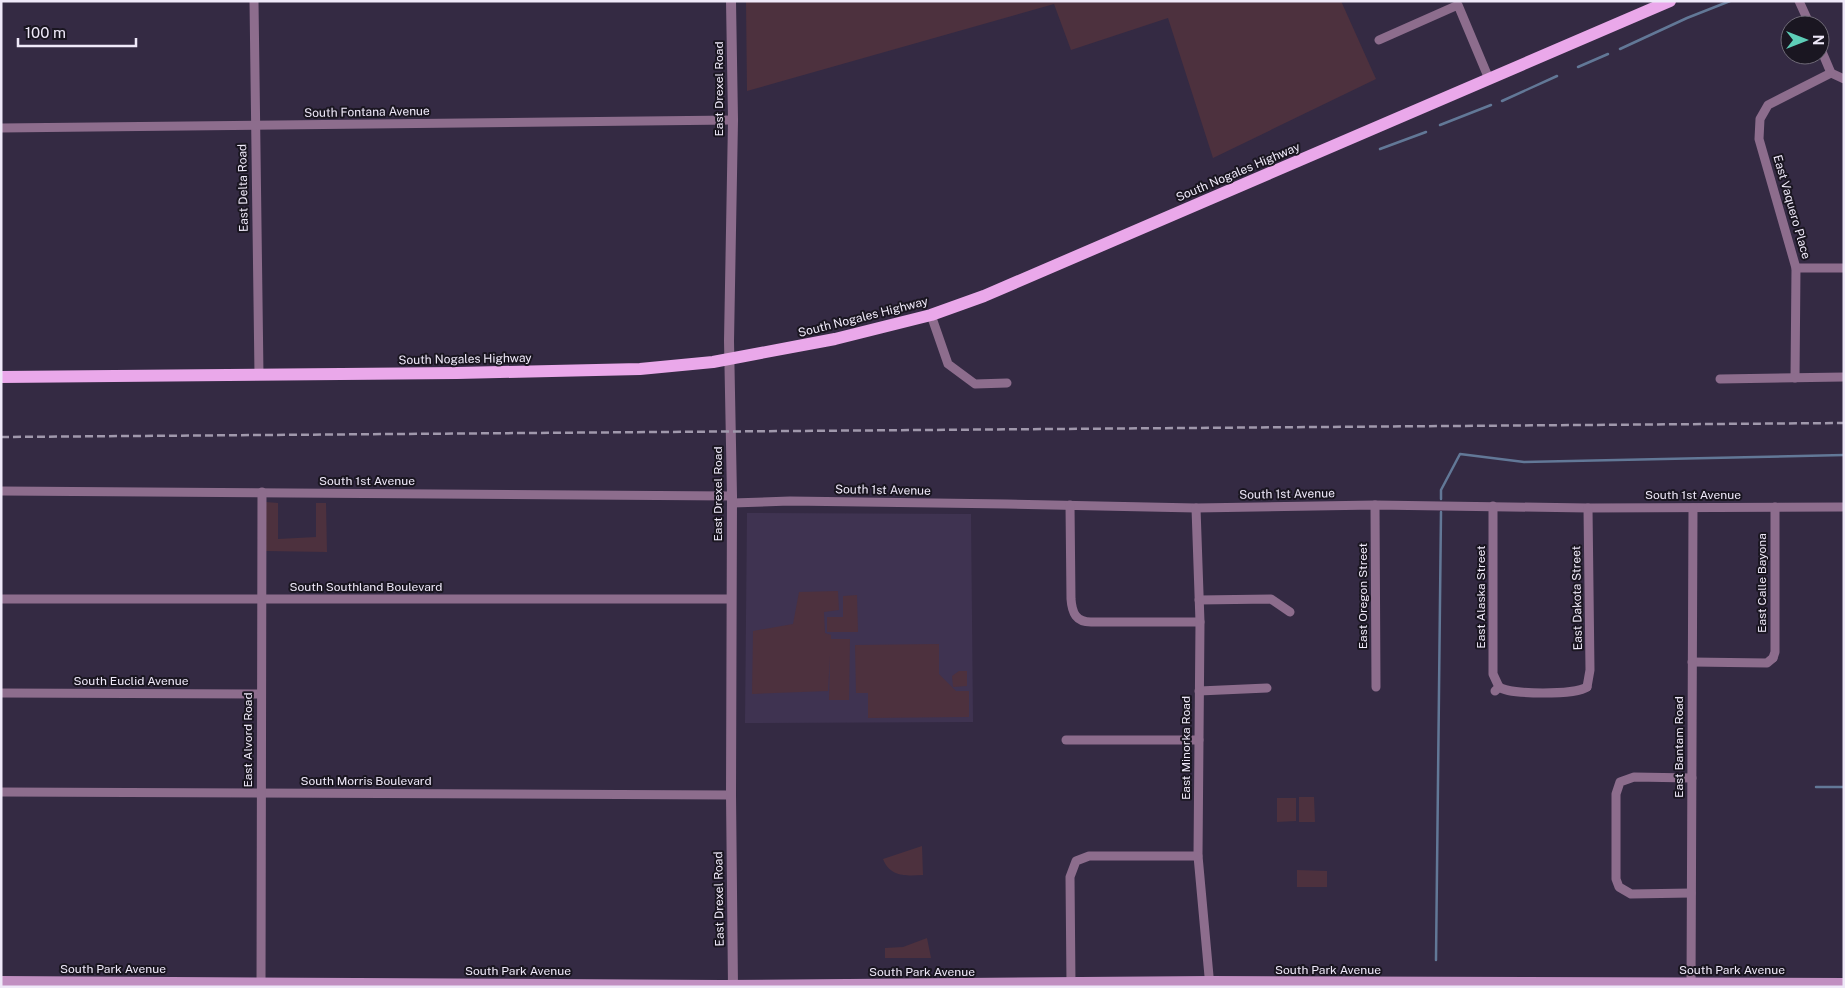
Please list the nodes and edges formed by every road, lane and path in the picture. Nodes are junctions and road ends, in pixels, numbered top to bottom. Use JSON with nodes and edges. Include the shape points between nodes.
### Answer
{"nodes":[{"id":1,"x":254,"y":1,"type":"edge"},
{"id":2,"x":731,"y":1,"type":"edge"},
{"id":3,"x":1670,"y":1,"type":"edge"},
{"id":4,"x":1799,"y":1,"type":"edge"},
{"id":5,"x":1462,"y":3,"type":"edge"},
{"id":6,"x":1805,"y":15,"type":"edge"},
{"id":7,"x":1379,"y":40,"type":"dead end"},
{"id":8,"x":1828,"y":65,"type":"edge"},
{"id":9,"x":1831,"y":72,"type":"junction"},
{"id":10,"x":1489,"y":79,"type":"junction"},
{"id":11,"x":1844,"y":79,"type":"edge"},
{"id":12,"x":733,"y":120,"type":"junction"},
{"id":13,"x":254,"y":125,"type":"junction"},
{"id":14,"x":1,"y":128,"type":"edge"},
{"id":15,"x":1796,"y":268,"type":"junction"},
{"id":16,"x":1844,"y":268,"type":"edge"},
{"id":17,"x":931,"y":316,"type":"junction"},
{"id":18,"x":729,"y":358,"type":"junction"},
{"id":19,"x":259,"y":375,"type":"junction"},
{"id":20,"x":1,"y":377,"type":"edge"},
{"id":21,"x":1844,"y":377,"type":"edge"},
{"id":22,"x":1795,"y":378,"type":"junction"},
{"id":23,"x":1720,"y":379,"type":"dead end"},
{"id":24,"x":1008,"y":384,"type":"dead end"},
{"id":25,"x":1,"y":491,"type":"edge"},
{"id":26,"x":262,"y":492,"type":"junction"},
{"id":27,"x":732,"y":499,"type":"junction"},
{"id":28,"x":1070,"y":505,"type":"junction"},
{"id":29,"x":1375,"y":505,"type":"junction"},
{"id":30,"x":1493,"y":506,"type":"junction"},
{"id":31,"x":1844,"y":507,"type":"edge"},
{"id":32,"x":1196,"y":508,"type":"junction"},
{"id":33,"x":1588,"y":508,"type":"junction"},
{"id":34,"x":1692,"y":508,"type":"junction"},
{"id":35,"x":1775,"y":508,"type":"junction"},
{"id":36,"x":1,"y":599,"type":"edge"},
{"id":37,"x":261,"y":599,"type":"junction"},
{"id":38,"x":731,"y":599,"type":"junction"},
{"id":39,"x":1200,"y":600,"type":"junction"},
{"id":40,"x":1290,"y":612,"type":"dead end"},
{"id":41,"x":1200,"y":622,"type":"junction"},
{"id":42,"x":1692,"y":662,"type":"junction"},
{"id":43,"x":1376,"y":687,"type":"dead end"},
{"id":44,"x":1267,"y":688,"type":"dead end"},
{"id":45,"x":1589,"y":689,"type":"joint"},
{"id":46,"x":1199,"y":691,"type":"junction"},
{"id":47,"x":1,"y":693,"type":"edge"},
{"id":48,"x":261,"y":694,"type":"junction"},
{"id":49,"x":1066,"y":740,"type":"dead end"},
{"id":50,"x":1199,"y":740,"type":"junction"},
{"id":51,"x":1692,"y":778,"type":"junction"},
{"id":52,"x":1,"y":792,"type":"edge"},
{"id":53,"x":261,"y":792,"type":"junction"},
{"id":54,"x":731,"y":794,"type":"junction"},
{"id":55,"x":1198,"y":856,"type":"junction"},
{"id":56,"x":1691,"y":894,"type":"junction"},
{"id":57,"x":1,"y":981,"type":"edge"},
{"id":58,"x":1844,"y":983,"type":"edge"},
{"id":59,"x":22,"y":984,"type":"edge"},
{"id":60,"x":1071,"y":984,"type":"junction"},
{"id":61,"x":1210,"y":984,"type":"edge"},
{"id":62,"x":1450,"y":984,"type":"edge"},
{"id":63,"x":261,"y":985,"type":"edge"},
{"id":64,"x":495,"y":985,"type":"edge"},
{"id":65,"x":1691,"y":985,"type":"edge"},
{"id":66,"x":733,"y":986,"type":"edge"}],
"edges":[{"from":1,"to":13,"type":"street","name":"East Delta Road"},
{"from":2,"to":12,"type":"street","name":"East Drexel Road"},
{"from":3,"to":10,"type":"main road","name":"South Nogales Highway"},
{"from":4,"to":6,"type":"street"},
{"from":5,"to":7,"type":"street"},
{"from":5,"to":10,"type":"street"},
{"from":8,"to":9,"type":"street"},
{"from":9,"to":11,"type":"street"},
{"from":9,"to":15,"type":"street","name":"East Vaquero Place","via":[[1768,105],[1760,119],[1759,139]]},
{"from":10,"to":17,"type":"main road","name":"South Nogales Highway","via":[[1035,276]]},
{"from":12,"to":13,"type":"street","name":"South Fontana Avenue"},
{"from":12,"to":18,"type":"street","name":"East Drexel Road"},
{"from":13,"to":14,"type":"street","name":"South Fontana Avenue"},
{"from":13,"to":19,"type":"street","name":"East Delta Road"},
{"from":15,"to":16,"type":"street"},
{"from":15,"to":22,"type":"street","name":"East Vaquero Place"},
{"from":17,"to":18,"type":"main road","name":"South Nogales Highway","via":[[835,340]]},
{"from":17,"to":24,"type":"street","via":[[948,364],[975,384]]},
{"from":18,"to":19,"type":"main road","name":"South Nogales Highway","via":[[640,369]]},
{"from":18,"to":27,"type":"street","name":"East Drexel Road"},
{"from":19,"to":20,"type":"main road","name":"South Nogales Highway"},
{"from":21,"to":22,"type":"street"},
{"from":22,"to":23,"type":"street"},
{"from":25,"to":26,"type":"street","name":"South 1st Avenue"},
{"from":26,"to":27,"type":"street","name":"South 1st Avenue"},
{"from":26,"to":37,"type":"street","name":"East Alvord Road"},
{"from":27,"to":28,"type":"street","name":"South 1st Avenue"},
{"from":27,"to":38,"type":"street","name":"East Drexel Road"},
{"from":28,"to":32,"type":"street","name":"South 1st Avenue"},
{"from":28,"to":41,"type":"street","via":[[1074,619],[1084,622]]},
{"from":29,"to":30,"type":"street","name":"South 1st Avenue"},
{"from":29,"to":32,"type":"street","name":"South 1st Avenue"},
{"from":29,"to":43,"type":"street","name":"East Oregon Street"},
{"from":30,"to":33,"type":"street","name":"South 1st Avenue"},
{"from":30,"to":45,"type":"street","name":"East Alaska Street","via":[[1493,674],[1497,689],[1511,692]]},
{"from":31,"to":35,"type":"street","name":"South 1st Avenue"},
{"from":32,"to":39,"type":"street","name":"East Minorka Road"},
{"from":33,"to":34,"type":"street","name":"South 1st Avenue"},
{"from":33,"to":45,"type":"street","name":"East Dakota Street"},
{"from":34,"to":35,"type":"street","name":"South 1st Avenue"},
{"from":34,"to":42,"type":"street","name":"East Bantam Road"},
{"from":35,"to":42,"type":"street","name":"East Calle Bayona","via":[[1776,662]]},
{"from":36,"to":37,"type":"street","name":"South Southland Boulevard"},
{"from":37,"to":38,"type":"street","name":"South Southland Boulevard"},
{"from":37,"to":48,"type":"street","name":"East Alvord Road"},
{"from":38,"to":54,"type":"street","name":"East Drexel Road"},
{"from":39,"to":40,"type":"street","via":[[1271,599]]},
{"from":39,"to":41,"type":"street","name":"East Minorka Road"},
{"from":41,"to":46,"type":"street","name":"East Minorka Road"},
{"from":42,"to":51,"type":"street","name":"East Bantam Road"},
{"from":44,"to":46,"type":"street"},
{"from":46,"to":50,"type":"street","name":"East Minorka Road"},
{"from":47,"to":48,"type":"street","name":"South Euclid Avenue"},
{"from":48,"to":53,"type":"street","name":"East Alvord Road"},
{"from":49,"to":50,"type":"street"},
{"from":50,"to":55,"type":"street","name":"East Minorka Road"},
{"from":51,"to":56,"type":"street","name":"East Bantam Road"},
{"from":51,"to":56,"type":"street","via":[[1629,777],[1619,780],[1616,794],[1616,878],[1619,891]]},
{"from":52,"to":53,"type":"street","name":"South Morris Boulevard"},
{"from":53,"to":54,"type":"street","name":"South Morris Boulevard"},
{"from":53,"to":63,"type":"street","name":"East Alvord Road"},
{"from":54,"to":66,"type":"street","name":"East Drexel Road"},
{"from":55,"to":60,"type":"street","via":[[1074,858],[1070,877]]},
{"from":55,"to":61,"type":"street","name":"East Minorka Road"},
{"from":56,"to":65,"type":"street","name":"East Bantam Road"},
{"from":57,"to":59,"type":"main road","name":"South Park Avenue"},
{"from":58,"to":65,"type":"main road","name":"South Park Avenue"},
{"from":59,"to":63,"type":"main road","name":"South Park Avenue"},
{"from":60,"to":61,"type":"main road","name":"South Park Avenue"},
{"from":60,"to":66,"type":"main road","name":"South Park Avenue"},
{"from":61,"to":62,"type":"main road","name":"South Park Avenue"},
{"from":62,"to":65,"type":"main road","name":"South Park Avenue"},
{"from":63,"to":64,"type":"main road","name":"South Park Avenue"},
{"from":64,"to":66,"type":"main road","name":"South Park Avenue"}]}
